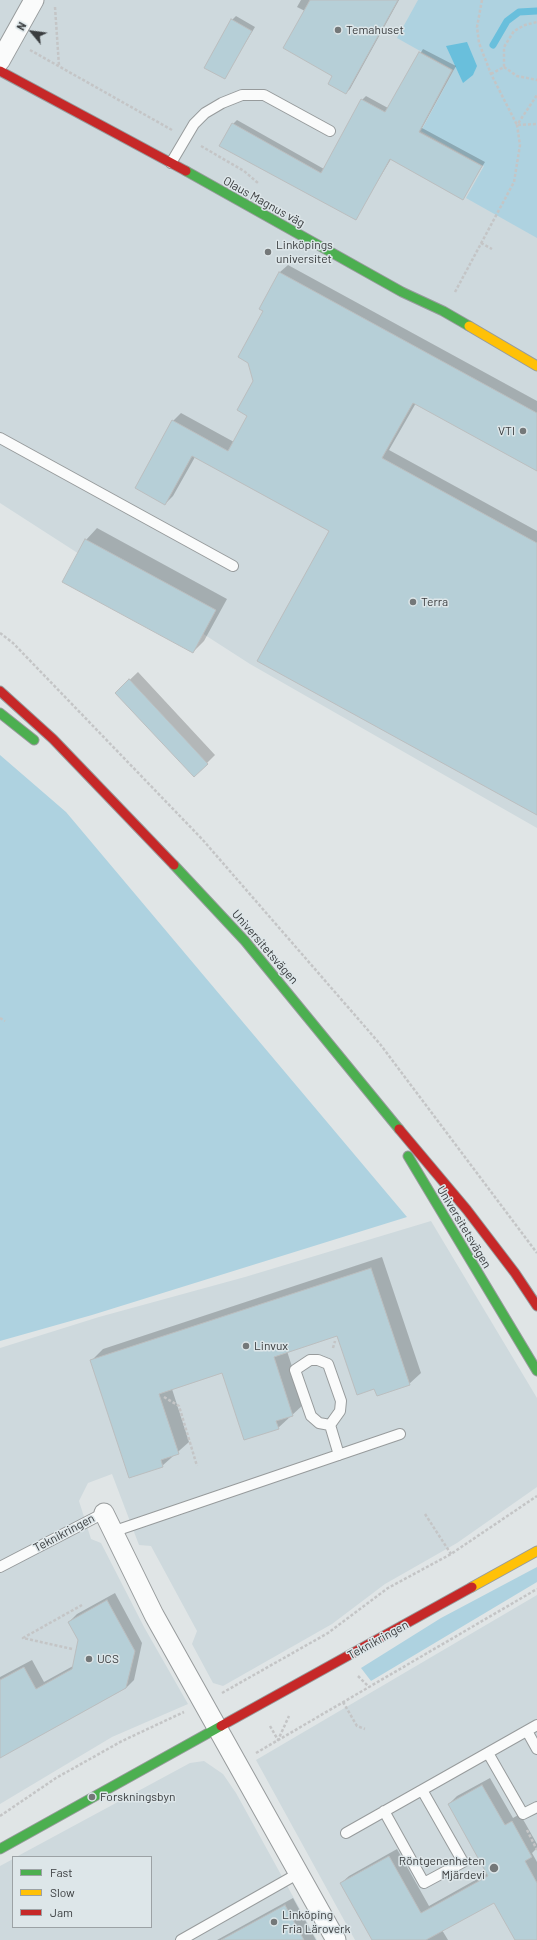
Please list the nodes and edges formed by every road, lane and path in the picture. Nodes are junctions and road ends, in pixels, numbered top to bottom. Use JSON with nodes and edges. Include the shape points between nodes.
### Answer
{"nodes":[{"id":1,"x":34,"y":0,"type":"edge"},
{"id":2,"x":55,"y":0,"type":"edge"},
{"id":3,"x":482,"y":0,"type":"edge"},
{"id":4,"x":537,"y":22,"type":"edge"},
{"id":5,"x":12,"y":39,"type":"junction"},
{"id":6,"x":0,"y":61,"type":"edge"},
{"id":7,"x":60,"y":66,"type":"junction"},
{"id":8,"x":504,"y":67,"type":"junction"},
{"id":9,"x":0,"y":72,"type":"edge"},
{"id":10,"x":491,"y":74,"type":"junction"},
{"id":11,"x":537,"y":80,"type":"edge"},
{"id":12,"x":537,"y":95,"type":"edge"},
{"id":13,"x":516,"y":124,"type":"junction"},
{"id":14,"x":537,"y":124,"type":"edge"},
{"id":15,"x":330,"y":131,"type":"dead end"},
{"id":16,"x":185,"y":137,"type":"junction"},
{"id":17,"x":171,"y":163,"type":"junction"},
{"id":18,"x":260,"y":185,"type":"dead end"},
{"id":19,"x":481,"y":243,"type":"junction"},
{"id":20,"x":492,"y":249,"type":"dead end"},
{"id":21,"x":453,"y":296,"type":"dead end"},
{"id":22,"x":537,"y":366,"type":"edge"},
{"id":23,"x":0,"y":438,"type":"edge"},
{"id":24,"x":233,"y":566,"type":"dead end"},
{"id":25,"x":0,"y":633,"type":"edge"},
{"id":26,"x":0,"y":691,"type":"edge"},
{"id":27,"x":0,"y":713,"type":"edge"},
{"id":28,"x":44,"y":748,"type":"dead end"},
{"id":29,"x":62,"y":762,"type":"dead end"},
{"id":30,"x":132,"y":822,"type":"junction"},
{"id":31,"x":0,"y":1018,"type":"edge"},
{"id":32,"x":5,"y":1021,"type":"dead end"},
{"id":33,"x":371,"y":1095,"type":"junction"},
{"id":34,"x":537,"y":1253,"type":"edge"},
{"id":35,"x":537,"y":1306,"type":"edge"},
{"id":36,"x":537,"y":1371,"type":"edge"},
{"id":37,"x":164,"y":1397,"type":"dead end"},
{"id":38,"x":330,"y":1425,"type":"junction"},
{"id":39,"x":400,"y":1434,"type":"dead end"},
{"id":40,"x":339,"y":1455,"type":"junction"},
{"id":41,"x":197,"y":1466,"type":"dead end"},
{"id":42,"x":537,"y":1496,"type":"edge"},
{"id":43,"x":104,"y":1512,"type":"joint"},
{"id":44,"x":425,"y":1514,"type":"dead end"},
{"id":45,"x":112,"y":1532,"type":"junction"},
{"id":46,"x":537,"y":1551,"type":"edge"},
{"id":47,"x":451,"y":1554,"type":"junction"},
{"id":48,"x":0,"y":1567,"type":"edge"},
{"id":49,"x":537,"y":1589,"type":"edge"},
{"id":50,"x":82,"y":1605,"type":"dead end"},
{"id":51,"x":72,"y":1650,"type":"dead end"},
{"id":52,"x":358,"y":1675,"type":"dead end"},
{"id":53,"x":369,"y":1687,"type":"junction"},
{"id":54,"x":343,"y":1702,"type":"junction"},
{"id":55,"x":204,"y":1703,"type":"junction"},
{"id":56,"x":537,"y":1725,"type":"edge"},
{"id":57,"x":218,"y":1728,"type":"junction"},
{"id":58,"x":365,"y":1730,"type":"dead end"},
{"id":59,"x":527,"y":1731,"type":"junction"},
{"id":60,"x":537,"y":1749,"type":"edge"},
{"id":61,"x":488,"y":1753,"type":"junction"},
{"id":62,"x":238,"y":1764,"type":"junction"},
{"id":63,"x":422,"y":1790,"type":"junction"},
{"id":64,"x":537,"y":1807,"type":"edge"},
{"id":65,"x":384,"y":1811,"type":"junction"},
{"id":66,"x":524,"y":1814,"type":"junction"},
{"id":67,"x":0,"y":1816,"type":"edge"},
{"id":68,"x":346,"y":1833,"type":"dead end"},
{"id":69,"x":0,"y":1849,"type":"edge"},
{"id":70,"x":537,"y":1850,"type":"edge"},
{"id":71,"x":299,"y":1873,"type":"junction"},
{"id":72,"x":181,"y":1940,"type":"edge"},
{"id":73,"x":336,"y":1940,"type":"edge"}],
"edges":[{"from":1,"to":5,"type":"street"},
{"from":2,"to":7,"type":"path"},
{"from":3,"to":10,"type":"path","via":[[477,27],[479,42]]},
{"from":4,"to":8,"type":"path","via":[[514,31],[504,47]]},
{"from":5,"to":6,"type":"street"},
{"from":5,"to":7,"type":"path"},
{"from":7,"to":16,"type":"path"},
{"from":8,"to":10,"type":"path"},
{"from":8,"to":11,"type":"path","via":[[517,76]]},
{"from":9,"to":17,"type":"main road","name":"Olaus Magnus väg"},
{"from":10,"to":13,"type":"path"},
{"from":12,"to":13,"type":"path"},
{"from":13,"to":14,"type":"path"},
{"from":13,"to":19,"type":"path","via":[[520,145],[514,182]]},
{"from":15,"to":16,"type":"lane","via":[[264,95],[242,95],[205,113]]},
{"from":16,"to":17,"type":"lane"},
{"from":16,"to":18,"type":"path","via":[[244,171]]},
{"from":17,"to":22,"type":"main road","name":"Olaus Magnus väg","via":[[402,292],[443,311]]},
{"from":19,"to":20,"type":"path"},
{"from":19,"to":21,"type":"path"},
{"from":23,"to":24,"type":"lane"},
{"from":25,"to":34,"type":"path","via":[[13,643],[202,839],[380,1044]]},
{"from":26,"to":30,"type":"main road","name":"Universitetsvägen","via":[[53,739]]},
{"from":27,"to":28,"type":"main road"},
{"from":29,"to":30,"type":"main road","name":"Universitetsvägen"},
{"from":30,"to":33,"type":"main road","name":"Universitetsvägen","via":[[244,941]]},
{"from":31,"to":32,"type":"path"},
{"from":33,"to":35,"type":"main road","name":"Universitetsvägen","via":[[467,1210]]},
{"from":33,"to":36,"type":"main road","name":"Universitetsvägen"},
{"from":37,"to":41,"type":"path","via":[[179,1406]]},
{"from":38,"to":38,"type":"lane","via":[[340,1411],[341,1401],[328,1364],[310,1360],[295,1370],[311,1416],[319,1423]]},
{"from":38,"to":40,"type":"lane"},
{"from":39,"to":40,"type":"lane"},
{"from":40,"to":45,"type":"lane"},
{"from":42,"to":47,"type":"path"},
{"from":43,"to":45,"type":"street","name":"Teknikringen"},
{"from":43,"to":48,"type":"lane","name":"Teknikringen"},
{"from":44,"to":47,"type":"path"},
{"from":45,"to":55,"type":"street","name":"Teknikringen","via":[[154,1615]]},
{"from":46,"to":57,"type":"main road","name":"Teknikringen"},
{"from":47,"to":55,"type":"path","via":[[388,1588],[328,1632]]},
{"from":49,"to":53,"type":"path"},
{"from":50,"to":51,"type":"path","via":[[23,1638]]},
{"from":52,"to":53,"type":"path"},
{"from":53,"to":54,"type":"path"},
{"from":54,"to":58,"type":"path","via":[[357,1726]]},
{"from":54,"to":62,"type":"path"},
{"from":55,"to":57,"type":"street","name":"Teknikringen"},
{"from":55,"to":67,"type":"path","via":[[122,1741],[56,1778]]},
{"from":56,"to":59,"type":"lane"},
{"from":57,"to":62,"type":"street","name":"Teknikringen"},
{"from":57,"to":69,"type":"main road","name":"Teknikringen"},
{"from":59,"to":60,"type":"lane"},
{"from":59,"to":61,"type":"lane"},
{"from":61,"to":63,"type":"lane"},
{"from":61,"to":66,"type":"lane"},
{"from":62,"to":71,"type":"street","name":"Teknikringen"},
{"from":63,"to":65,"type":"lane"},
{"from":63,"to":65,"type":"lane","via":[[463,1862],[424,1884]]},
{"from":64,"to":66,"type":"lane"},
{"from":65,"to":68,"type":"lane"},
{"from":66,"to":70,"type":"path","via":[[524,1826]]},
{"from":71,"to":72,"type":"lane"},
{"from":71,"to":73,"type":"street","name":"Teknikringen"}]}
